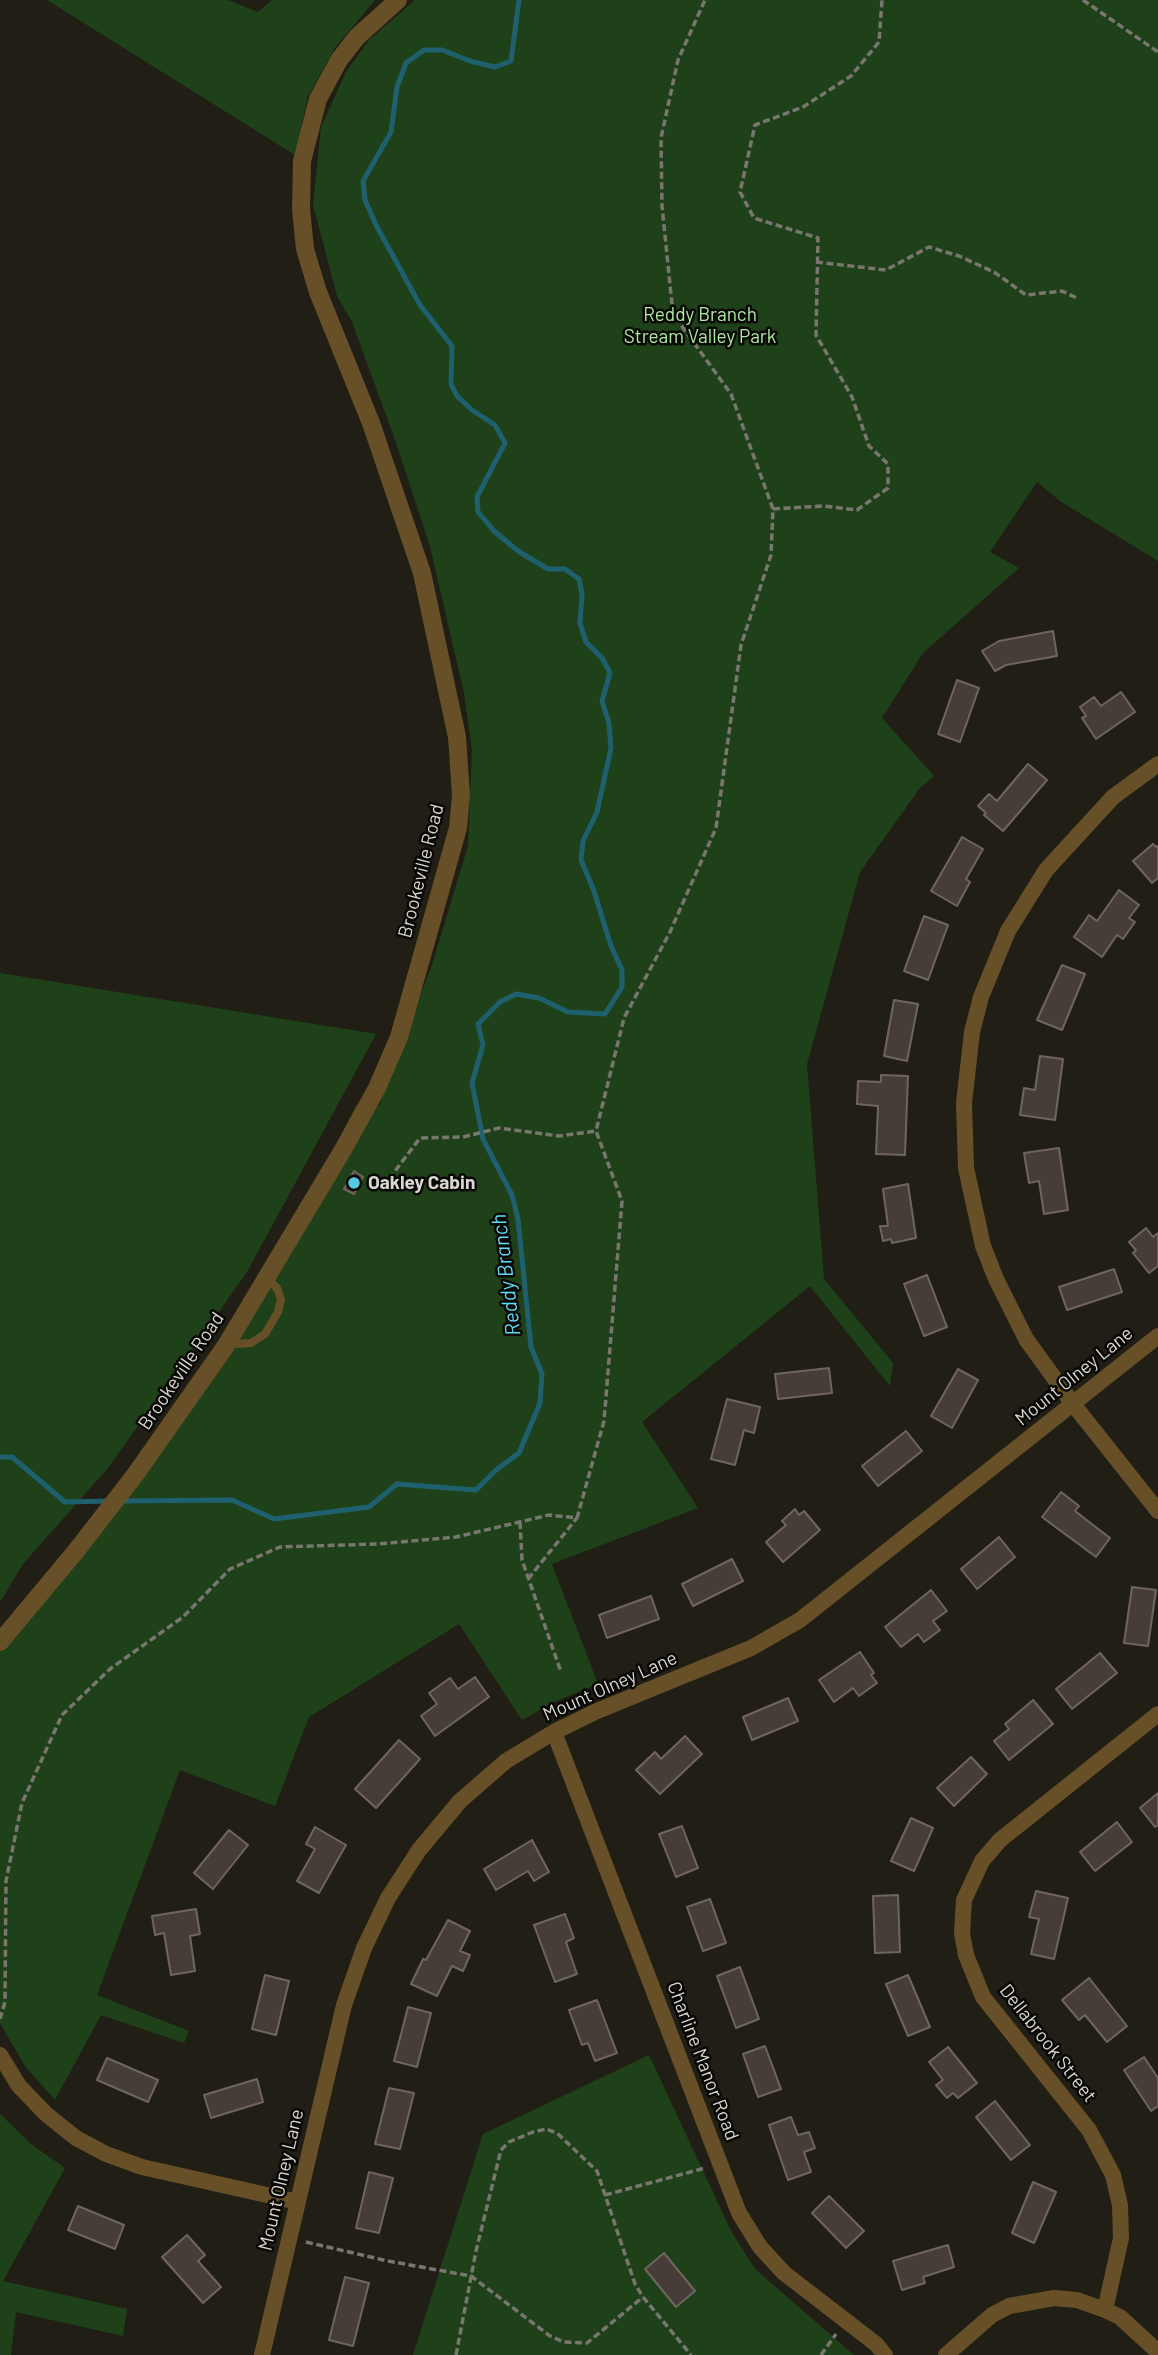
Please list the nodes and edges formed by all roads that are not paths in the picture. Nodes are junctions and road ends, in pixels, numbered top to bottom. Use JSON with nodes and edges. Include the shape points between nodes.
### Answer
{"nodes":[{"id":1,"x":398,"y":0,"type":"edge"},
{"id":2,"x":1158,"y":764,"type":"edge"},
{"id":3,"x":266,"y":1278,"type":"junction"},
{"id":4,"x":1158,"y":1336,"type":"edge"},
{"id":5,"x":228,"y":1342,"type":"junction"},
{"id":6,"x":1073,"y":1404,"type":"junction"},
{"id":7,"x":1158,"y":1511,"type":"edge"},
{"id":8,"x":0,"y":1642,"type":"edge"},
{"id":9,"x":1158,"y":1714,"type":"edge"},
{"id":10,"x":554,"y":1732,"type":"junction"},
{"id":11,"x":0,"y":2055,"type":"edge"},
{"id":12,"x":298,"y":2202,"type":"junction"},
{"id":13,"x":1105,"y":2310,"type":"junction"},
{"id":14,"x":1158,"y":2352,"type":"edge"},
{"id":15,"x":262,"y":2355,"type":"edge"},
{"id":16,"x":885,"y":2355,"type":"edge"},
{"id":17,"x":946,"y":2355,"type":"edge"}],
"edges":[{"from":1,"to":3,"type":"street","name":"Brookeville Road","via":[[357,37],[318,99],[302,161],[301,209],[305,249],[318,292],[371,423],[422,573],[457,737],[458,828],[383,1075]]},
{"from":2,"to":6,"type":"street","via":[[1113,797],[1046,870],[1009,931],[981,997],[972,1032],[964,1102],[966,1168],[984,1246],[1026,1339]]},
{"from":3,"to":5,"type":"street","name":"Brookeville Road"},
{"from":3,"to":5,"type":"lane","via":[[281,1299],[265,1334],[251,1343]]},
{"from":4,"to":6,"type":"street","name":"Mount Olney Lane"},
{"from":5,"to":8,"type":"street","name":"Brookeville Road","via":[[135,1475]]},
{"from":6,"to":7,"type":"street"},
{"from":6,"to":10,"type":"street","name":"Mount Olney Lane","via":[[800,1620],[751,1648]]},
{"from":9,"to":13,"type":"street","name":"Dellabrook Street","via":[[1000,1840],[982,1861],[964,1900],[966,1955],[983,1997],[1089,2130],[1113,2175],[1121,2205],[1121,2238]]},
{"from":10,"to":12,"type":"street","name":"Mount Olney Lane","via":[[506,1761],[460,1801],[419,1850],[388,1898],[344,2006]]},
{"from":10,"to":16,"type":"street","name":"Charline Manor Road","via":[[739,2213],[784,2273]]},
{"from":11,"to":12,"type":"street","via":[[19,2086],[46,2114],[106,2154],[142,2167]]},
{"from":12,"to":15,"type":"street","name":"Mount Olney Lane"},
{"from":13,"to":14,"type":"street","via":[[1120,2317]]},
{"from":13,"to":17,"type":"street","via":[[1054,2298],[1009,2306]]}]}
